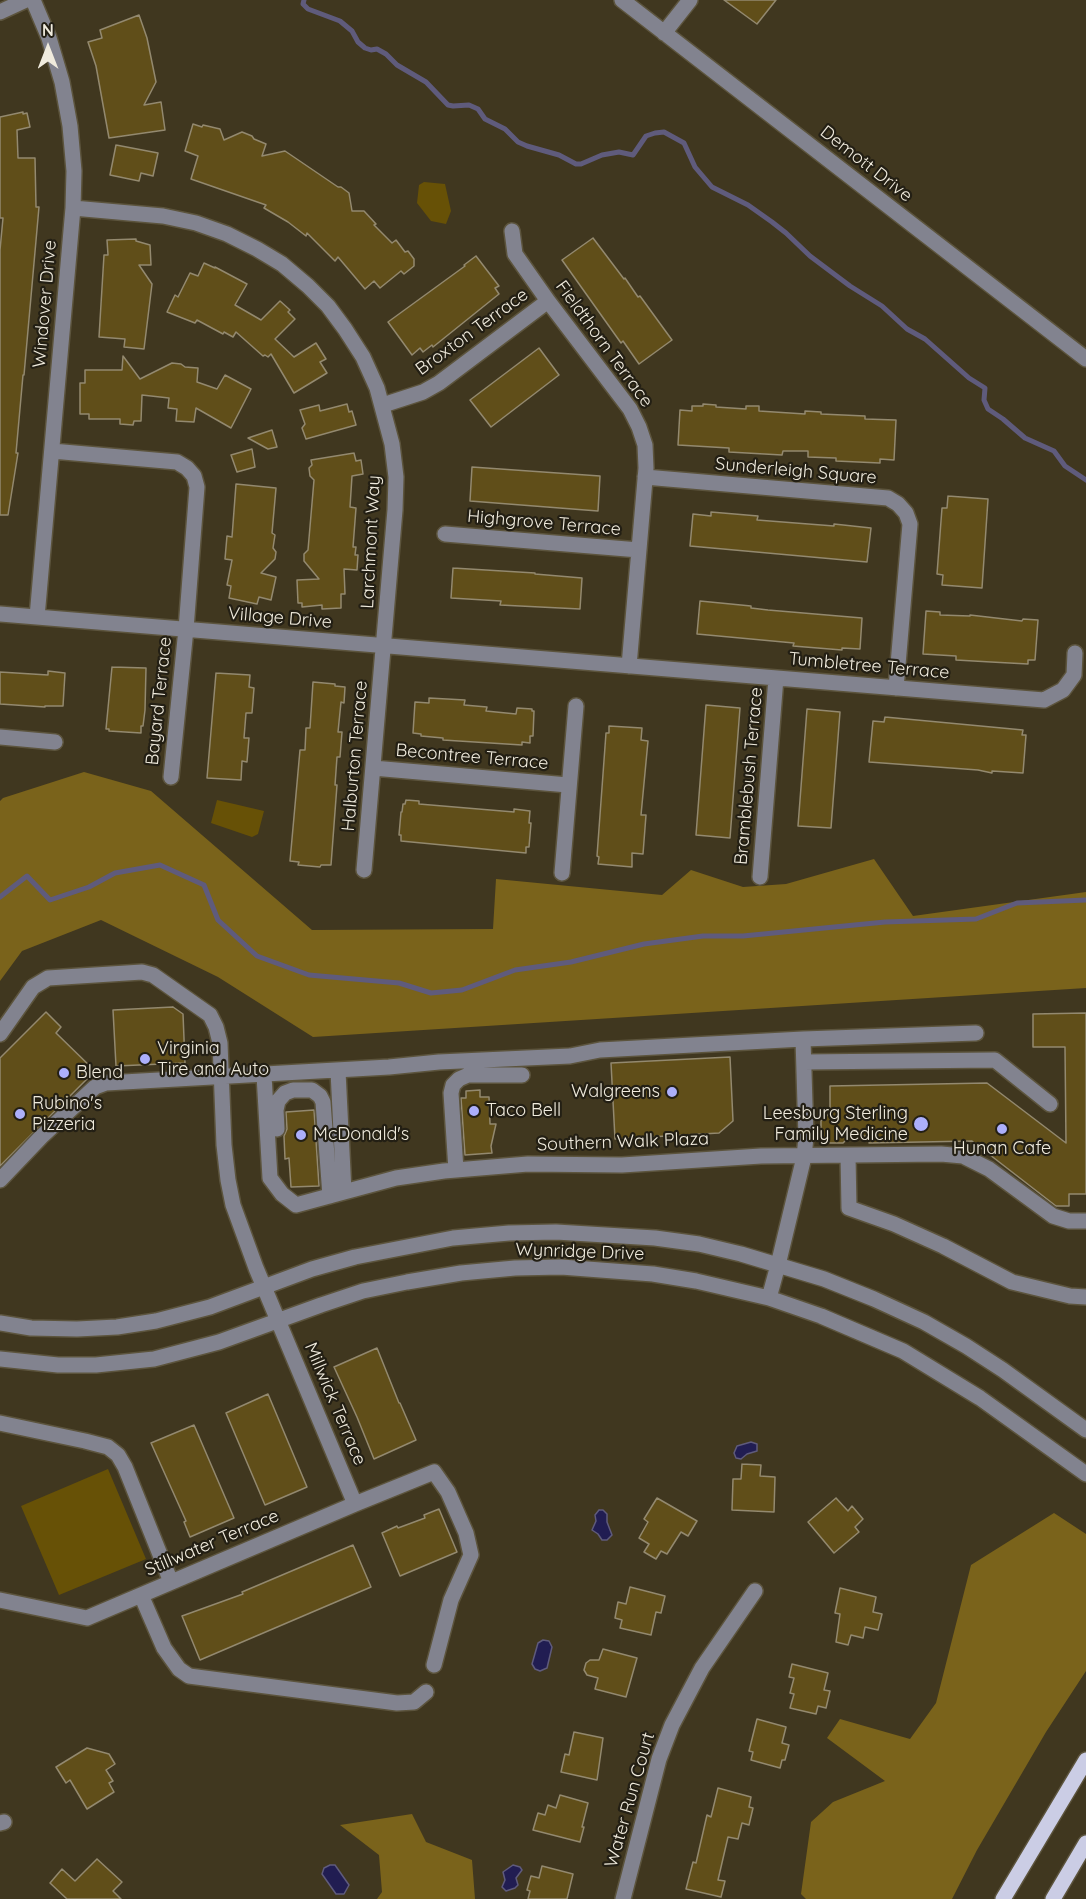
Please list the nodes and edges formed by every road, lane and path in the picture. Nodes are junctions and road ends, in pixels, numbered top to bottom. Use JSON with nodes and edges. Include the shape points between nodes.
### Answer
{"nodes":[{"id":1,"x":26,"y":0,"type":"edge"},
{"id":2,"x":33,"y":0,"type":"edge"},
{"id":3,"x":622,"y":0,"type":"edge"},
{"id":4,"x":690,"y":0,"type":"edge"},
{"id":5,"x":0,"y":12,"type":"edge"},
{"id":6,"x":664,"y":33,"type":"junction"},
{"id":7,"x":73,"y":207,"type":"junction"},
{"id":8,"x":512,"y":231,"type":"dead end"},
{"id":9,"x":548,"y":301,"type":"junction"},
{"id":10,"x":1086,"y":359,"type":"edge"},
{"id":11,"x":383,"y":405,"type":"junction"},
{"id":12,"x":52,"y":451,"type":"junction"},
{"id":13,"x":645,"y":477,"type":"junction"},
{"id":14,"x":446,"y":534,"type":"dead end"},
{"id":15,"x":639,"y":550,"type":"junction"},
{"id":16,"x":0,"y":614,"type":"edge"},
{"id":17,"x":38,"y":617,"type":"junction"},
{"id":18,"x":186,"y":629,"type":"junction"},
{"id":19,"x":383,"y":646,"type":"junction"},
{"id":20,"x":1075,"y":653,"type":"dead end"},
{"id":21,"x":629,"y":666,"type":"junction"},
{"id":22,"x":776,"y":678,"type":"junction"},
{"id":23,"x":896,"y":688,"type":"junction"},
{"id":24,"x":576,"y":706,"type":"dead end"},
{"id":25,"x":0,"y":737,"type":"edge"},
{"id":26,"x":55,"y":742,"type":"dead end"},
{"id":27,"x":373,"y":768,"type":"junction"},
{"id":28,"x":171,"y":777,"type":"dead end"},
{"id":29,"x":568,"y":785,"type":"junction"},
{"id":30,"x":364,"y":870,"type":"dead end"},
{"id":31,"x":562,"y":873,"type":"dead end"},
{"id":32,"x":760,"y":877,"type":"dead end"},
{"id":33,"x":976,"y":1033,"type":"dead end"},
{"id":34,"x":0,"y":1034,"type":"edge"},
{"id":35,"x":803,"y":1039,"type":"junction"},
{"id":36,"x":804,"y":1062,"type":"junction"},
{"id":37,"x":338,"y":1071,"type":"junction"},
{"id":38,"x":264,"y":1075,"type":"junction"},
{"id":39,"x":522,"y":1075,"type":"dead end"},
{"id":40,"x":222,"y":1077,"type":"junction"},
{"id":41,"x":1050,"y":1104,"type":"dead end"},
{"id":42,"x":848,"y":1156,"type":"junction"},
{"id":43,"x":804,"y":1157,"type":"junction"},
{"id":44,"x":450,"y":1170,"type":"junction"},
{"id":45,"x":0,"y":1180,"type":"edge"},
{"id":46,"x":282,"y":1194,"type":"junction"},
{"id":47,"x":337,"y":1194,"type":"junction"},
{"id":48,"x":1086,"y":1221,"type":"edge"},
{"id":49,"x":778,"y":1265,"type":"junction"},
{"id":50,"x":264,"y":1287,"type":"junction"},
{"id":51,"x":1086,"y":1297,"type":"edge"},
{"id":52,"x":769,"y":1298,"type":"junction"},
{"id":53,"x":278,"y":1320,"type":"junction"},
{"id":54,"x":0,"y":1323,"type":"edge"},
{"id":55,"x":0,"y":1359,"type":"edge"},
{"id":56,"x":0,"y":1423,"type":"edge"},
{"id":57,"x":1086,"y":1430,"type":"edge"},
{"id":58,"x":1086,"y":1474,"type":"edge"},
{"id":59,"x":355,"y":1504,"type":"junction"},
{"id":60,"x":171,"y":1582,"type":"junction"},
{"id":61,"x":755,"y":1591,"type":"dead end"},
{"id":62,"x":141,"y":1594,"type":"junction"},
{"id":63,"x":0,"y":1600,"type":"edge"},
{"id":64,"x":434,"y":1665,"type":"dead end"},
{"id":65,"x":426,"y":1692,"type":"dead end"},
{"id":66,"x":1086,"y":1760,"type":"edge"},
{"id":67,"x":1086,"y":1843,"type":"edge"},
{"id":68,"x":623,"y":1899,"type":"edge"},
{"id":69,"x":1003,"y":1899,"type":"edge"},
{"id":70,"x":1053,"y":1899,"type":"edge"}],
"edges":[{"from":1,"to":5,"type":"street"},
{"from":2,"to":7,"type":"street","name":"Windover Drive","via":[[62,82],[74,171]]},
{"from":3,"to":6,"type":"street","name":"Demott Drive"},
{"from":4,"to":6,"type":"street"},
{"from":6,"to":10,"type":"street","name":"Demott Drive"},
{"from":7,"to":11,"type":"street","name":"Larchmont Way","via":[[196,223],[227,234],[282,264],[328,306],[345,329],[363,357]]},
{"from":7,"to":12,"type":"street","name":"Windover Drive"},
{"from":8,"to":9,"type":"street","name":"Fieldthorn Terrace","via":[[515,254]]},
{"from":9,"to":11,"type":"street","name":"Broxton Terrace","via":[[439,383]]},
{"from":9,"to":13,"type":"street","name":"Fieldthorn Terrace","via":[[630,409],[645,445]]},
{"from":11,"to":19,"type":"street","name":"Larchmont Way","via":[[396,477]]},
{"from":12,"to":17,"type":"street","name":"Windover Drive"},
{"from":12,"to":18,"type":"street","name":"Bayard Terrace","via":[[177,462],[194,476],[197,487]]},
{"from":13,"to":15,"type":"street","name":"Fieldthorn Terrace"},
{"from":13,"to":23,"type":"street","name":"Sunderleigh Square","via":[[888,498],[898,504],[910,524]]},
{"from":14,"to":15,"type":"street","name":"Highgrove Terrace"},
{"from":15,"to":21,"type":"street","name":"Fieldthorn Terrace"},
{"from":16,"to":17,"type":"street","name":"Village Drive"},
{"from":17,"to":18,"type":"street","name":"Village Drive"},
{"from":18,"to":19,"type":"street","name":"Village Drive"},
{"from":18,"to":28,"type":"street","name":"Bayard Terrace"},
{"from":19,"to":21,"type":"street","name":"Village Drive"},
{"from":19,"to":27,"type":"street","name":"Halburton Terrace"},
{"from":20,"to":23,"type":"street","name":"Tumbletree Terrace","via":[[1074,675],[1063,690],[1044,700]]},
{"from":21,"to":22,"type":"street","name":"Tumbletree Terrace"},
{"from":22,"to":23,"type":"street","name":"Tumbletree Terrace"},
{"from":22,"to":32,"type":"street","name":"Bramblebush Terrace"},
{"from":24,"to":29,"type":"street"},
{"from":25,"to":26,"type":"street"},
{"from":27,"to":29,"type":"street","name":"Becontree Terrace"},
{"from":27,"to":30,"type":"street","name":"Halburton Terrace"},
{"from":29,"to":31,"type":"street"},
{"from":33,"to":35,"type":"street"},
{"from":34,"to":40,"type":"street","via":[[33,987],[48,978],[142,972],[153,975],[210,1015],[220,1043]]},
{"from":35,"to":36,"type":"street"},
{"from":35,"to":37,"type":"street"},
{"from":36,"to":41,"type":"street","via":[[995,1060]]},
{"from":36,"to":43,"type":"street"},
{"from":37,"to":38,"type":"street"},
{"from":37,"to":47,"type":"street"},
{"from":38,"to":40,"type":"street"},
{"from":38,"to":46,"type":"street","via":[[270,1178]]},
{"from":39,"to":44,"type":"street","via":[[468,1075],[453,1085]]},
{"from":40,"to":45,"type":"street","via":[[106,1083],[95,1087]]},
{"from":40,"to":50,"type":"street","via":[[228,1180],[233,1205]]},
{"from":42,"to":43,"type":"street","name":"Southern Walk Plaza"},
{"from":42,"to":48,"type":"street","name":"Southern Walk Plaza","via":[[963,1156],[989,1169],[1053,1216]]},
{"from":42,"to":51,"type":"street","via":[[849,1208],[943,1246],[1012,1282]]},
{"from":43,"to":44,"type":"street","name":"Southern Walk Plaza","via":[[622,1165],[528,1164]]},
{"from":43,"to":49,"type":"street"},
{"from":44,"to":47,"type":"street","name":"Southern Walk Plaza","via":[[396,1178]]},
{"from":46,"to":47,"type":"street","name":"Southern Walk Plaza","via":[[296,1205]]},
{"from":46,"to":47,"type":"street","via":[[278,1101],[293,1090],[312,1090],[323,1102]]},
{"from":49,"to":50,"type":"street","name":"Wynridge Drive","via":[[699,1244],[655,1238],[509,1233],[453,1238],[366,1255]]},
{"from":49,"to":52,"type":"street"},
{"from":49,"to":57,"type":"street","name":"Wynridge Drive","via":[[824,1279],[924,1322],[1003,1370]]},
{"from":50,"to":53,"type":"street"},
{"from":50,"to":54,"type":"street","name":"Wynridge Drive","via":[[181,1316],[117,1327],[42,1328]]},
{"from":52,"to":53,"type":"street","name":"Wynridge Drive","via":[[653,1274],[515,1268],[461,1273],[363,1291]]},
{"from":52,"to":58,"type":"street","name":"Wynridge Drive","via":[[903,1351],[980,1398]]},
{"from":53,"to":55,"type":"street","name":"Wynridge Drive","via":[[219,1342],[154,1359],[58,1365]]},
{"from":53,"to":59,"type":"street","name":"Millwick Terrace"},
{"from":56,"to":60,"type":"street","via":[[86,1441],[108,1447],[118,1455]]},
{"from":59,"to":60,"type":"street","name":"Stillwater Terrace"},
{"from":59,"to":64,"type":"street","name":"Stillwater Terrace","via":[[434,1472],[448,1492],[471,1555],[451,1600]]},
{"from":60,"to":62,"type":"street","name":"Stillwater Terrace"},
{"from":61,"to":68,"type":"street","name":"Water Run Court","via":[[702,1668],[672,1725],[659,1759]]},
{"from":62,"to":63,"type":"street","name":"Stillwater Terrace","via":[[87,1618]]},
{"from":62,"to":65,"type":"street","via":[[164,1648],[189,1676],[397,1703],[414,1702]]},
{"from":66,"to":69,"type":"main road"},
{"from":67,"to":70,"type":"main road"}]}
